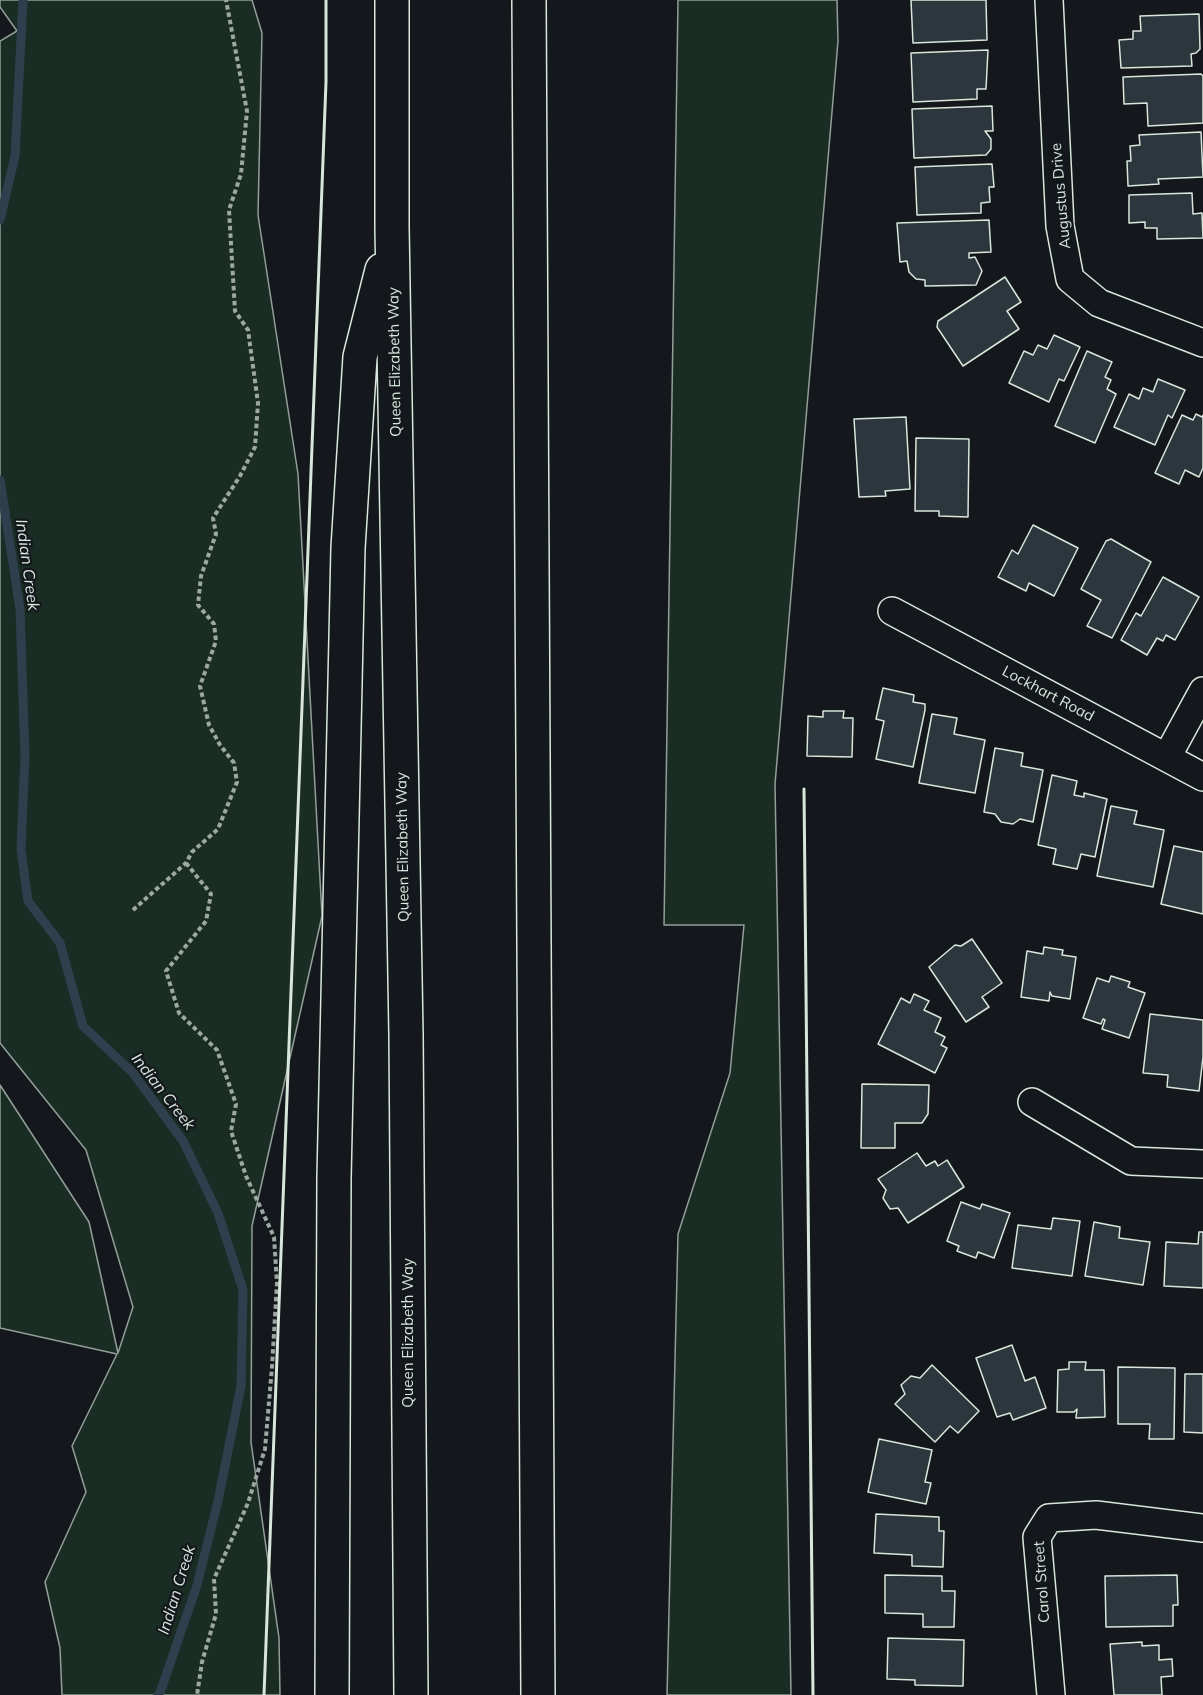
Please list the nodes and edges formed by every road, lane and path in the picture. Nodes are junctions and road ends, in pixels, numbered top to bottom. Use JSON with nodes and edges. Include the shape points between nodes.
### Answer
{"nodes":[{"id":1,"x":226,"y":0,"type":"edge"},
{"id":2,"x":392,"y":0,"type":"edge"},
{"id":3,"x":529,"y":0,"type":"edge"},
{"id":4,"x":1049,"y":0,"type":"edge"},
{"id":5,"x":392,"y":228,"type":"junction"},
{"id":6,"x":1203,"y":343,"type":"edge"},
{"id":7,"x":892,"y":611,"type":"dead end"},
{"id":8,"x":1203,"y":691,"type":"edge"},
{"id":9,"x":1167,"y":757,"type":"junction"},
{"id":10,"x":1203,"y":777,"type":"edge"},
{"id":11,"x":186,"y":863,"type":"junction"},
{"id":12,"x":133,"y":910,"type":"dead end"},
{"id":13,"x":1032,"y":1102,"type":"dead end"},
{"id":14,"x":1203,"y":1164,"type":"edge"},
{"id":15,"x":1203,"y":1528,"type":"edge"},
{"id":16,"x":538,"y":1625,"type":"junction"},
{"id":17,"x":197,"y":1695,"type":"edge"},
{"id":18,"x":332,"y":1695,"type":"edge"},
{"id":19,"x":411,"y":1695,"type":"edge"},
{"id":20,"x":538,"y":1695,"type":"edge"},
{"id":21,"x":556,"y":1695,"type":"edge"},
{"id":22,"x":1051,"y":1695,"type":"edge"}],
"edges":[{"from":1,"to":11,"type":"path","via":[[247,111],[241,174],[228,210],[235,311],[248,330],[258,403],[255,447],[213,518],[216,534],[201,576],[198,605],[214,624],[216,641],[200,686],[209,725],[234,763],[237,782],[218,829],[192,852]]},
{"from":2,"to":5,"type":"highway","name":"Queen Elizabeth Way"},
{"from":3,"to":16,"type":"highway"},
{"from":4,"to":6,"type":"street","name":"Augustus Drive","via":[[1060,225],[1070,279],[1099,303]]},
{"from":5,"to":18,"type":"highway","via":[[360,357],[348,548],[334,1178]]},
{"from":5,"to":19,"type":"highway","name":"Queen Elizabeth Way","via":[[406,1034]]},
{"from":7,"to":9,"type":"street","name":"Lockhart Road"},
{"from":8,"to":9,"type":"street"},
{"from":9,"to":10,"type":"street","name":"Lockhart Road"},
{"from":11,"to":12,"type":"path"},
{"from":11,"to":17,"type":"path","via":[[211,894],[206,921],[166,971],[179,1013],[217,1050],[236,1104],[231,1131],[246,1176],[274,1237],[277,1283],[265,1449],[248,1503],[214,1579],[216,1614]]},
{"from":13,"to":14,"type":"street","via":[[1131,1161]]},
{"from":15,"to":22,"type":"street","name":"Carol Street","via":[[1096,1515],[1049,1518],[1037,1537]]},
{"from":16,"to":20,"type":"highway"},
{"from":16,"to":21,"type":"highway"}]}
